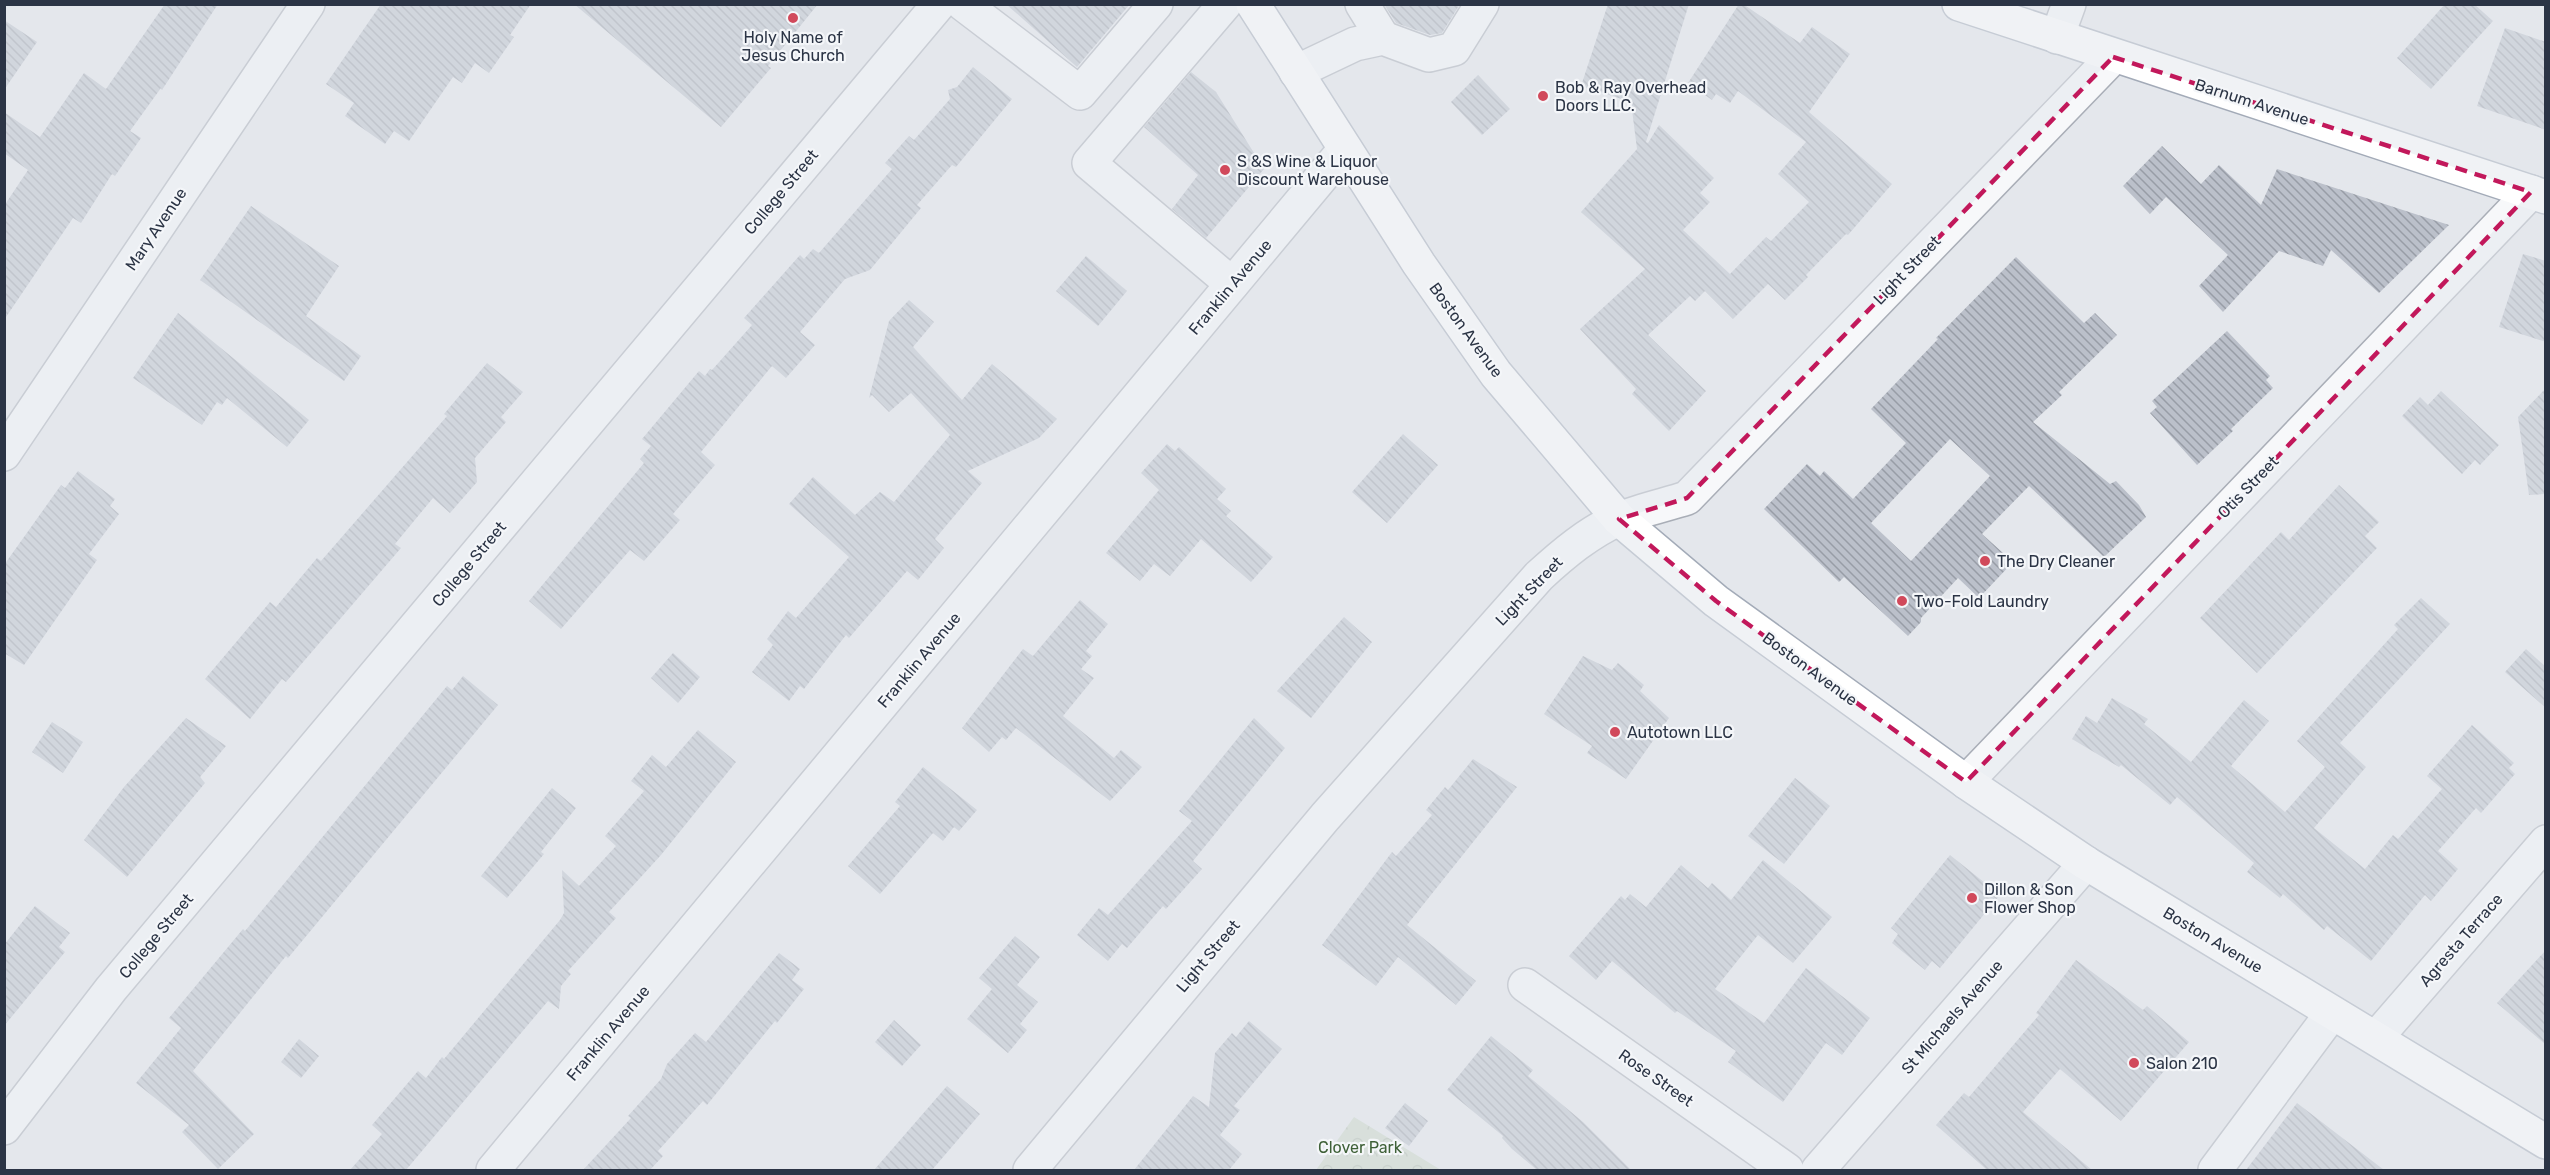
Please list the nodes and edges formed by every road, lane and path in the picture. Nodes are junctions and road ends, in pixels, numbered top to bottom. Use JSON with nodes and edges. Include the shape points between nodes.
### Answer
{"nodes":[{"id":1,"x":308,"y":4,"type":"edge"},
{"id":2,"x":939,"y":4,"type":"edge"},
{"id":3,"x":963,"y":4,"type":"edge"},
{"id":4,"x":1156,"y":4,"type":"edge"},
{"id":5,"x":1225,"y":4,"type":"edge"},
{"id":6,"x":1253,"y":4,"type":"edge"},
{"id":7,"x":1362,"y":4,"type":"edge"},
{"id":8,"x":1482,"y":4,"type":"edge"},
{"id":9,"x":1959,"y":4,"type":"edge"},
{"id":10,"x":2069,"y":4,"type":"edge"},
{"id":11,"x":2058,"y":37,"type":"junction"},
{"id":12,"x":1383,"y":38,"type":"junction"},
{"id":13,"x":2113,"y":57,"type":"junction"},
{"id":14,"x":1296,"y":72,"type":"junction"},
{"id":15,"x":1345,"y":149,"type":"junction"},
{"id":16,"x":2538,"y":194,"type":"edge"},
{"id":17,"x":1232,"y":284,"type":"junction"},
{"id":18,"x":4,"y":454,"type":"edge"},
{"id":19,"x":1619,"y":519,"type":"junction"},
{"id":20,"x":1966,"y":782,"type":"junction"},
{"id":21,"x":2546,"y":842,"type":"edge"},
{"id":22,"x":2086,"y":863,"type":"junction"},
{"id":23,"x":1526,"y":985,"type":"dead end"},
{"id":24,"x":2332,"y":1013,"type":"junction"},
{"id":25,"x":2376,"y":1038,"type":"junction"},
{"id":26,"x":4,"y":1128,"type":"edge"},
{"id":27,"x":2546,"y":1142,"type":"edge"},
{"id":28,"x":493,"y":1170,"type":"edge"},
{"id":29,"x":1030,"y":1170,"type":"edge"},
{"id":30,"x":1788,"y":1170,"type":"edge"},
{"id":31,"x":1818,"y":1170,"type":"edge"},
{"id":32,"x":2215,"y":1170,"type":"edge"}],
"edges":[{"from":1,"to":18,"type":"street","name":"Mary Avenue"},
{"from":2,"to":26,"type":"street","name":"College Street","via":[[119,980]]},
{"from":3,"to":4,"type":"street","via":[[1080,93]]},
{"from":5,"to":17,"type":"street","via":[[1089,163]]},
{"from":6,"to":14,"type":"main road","name":"Boston Avenue"},
{"from":7,"to":12,"type":"street"},
{"from":8,"to":12,"type":"street","via":[[1454,49],[1429,56]]},
{"from":9,"to":11,"type":"main road","name":"Barnum Avenue"},
{"from":10,"to":11,"type":"street"},
{"from":11,"to":13,"type":"main road","name":"Barnum Avenue"},
{"from":12,"to":14,"type":"street","via":[[1355,44]]},
{"from":13,"to":16,"type":"main road","name":"Barnum Avenue"},
{"from":13,"to":19,"type":"street","name":"Light Street","via":[[1687,498]]},
{"from":14,"to":15,"type":"main road","name":"Boston Avenue"},
{"from":15,"to":17,"type":"street","name":"Franklin Avenue"},
{"from":15,"to":19,"type":"main road","name":"Boston Avenue","via":[[1496,374]]},
{"from":16,"to":20,"type":"street","name":"Otis Street"},
{"from":17,"to":28,"type":"street","name":"Franklin Avenue"},
{"from":19,"to":20,"type":"main road","name":"Boston Avenue","via":[[1716,601]]},
{"from":19,"to":29,"type":"street","name":"Light Street","via":[[1584,539],[1539,576],[1325,817]]},
{"from":20,"to":22,"type":"main road","name":"Boston Avenue"},
{"from":21,"to":25,"type":"street","name":"Agresta Terrace"},
{"from":22,"to":24,"type":"main road","name":"Boston Avenue"},
{"from":22,"to":31,"type":"street","name":"St Michaels Avenue"},
{"from":23,"to":30,"type":"street","name":"Rose Street"},
{"from":24,"to":25,"type":"main road","name":"Boston Avenue"},
{"from":24,"to":32,"type":"street"},
{"from":25,"to":27,"type":"main road","name":"Boston Avenue"}]}
